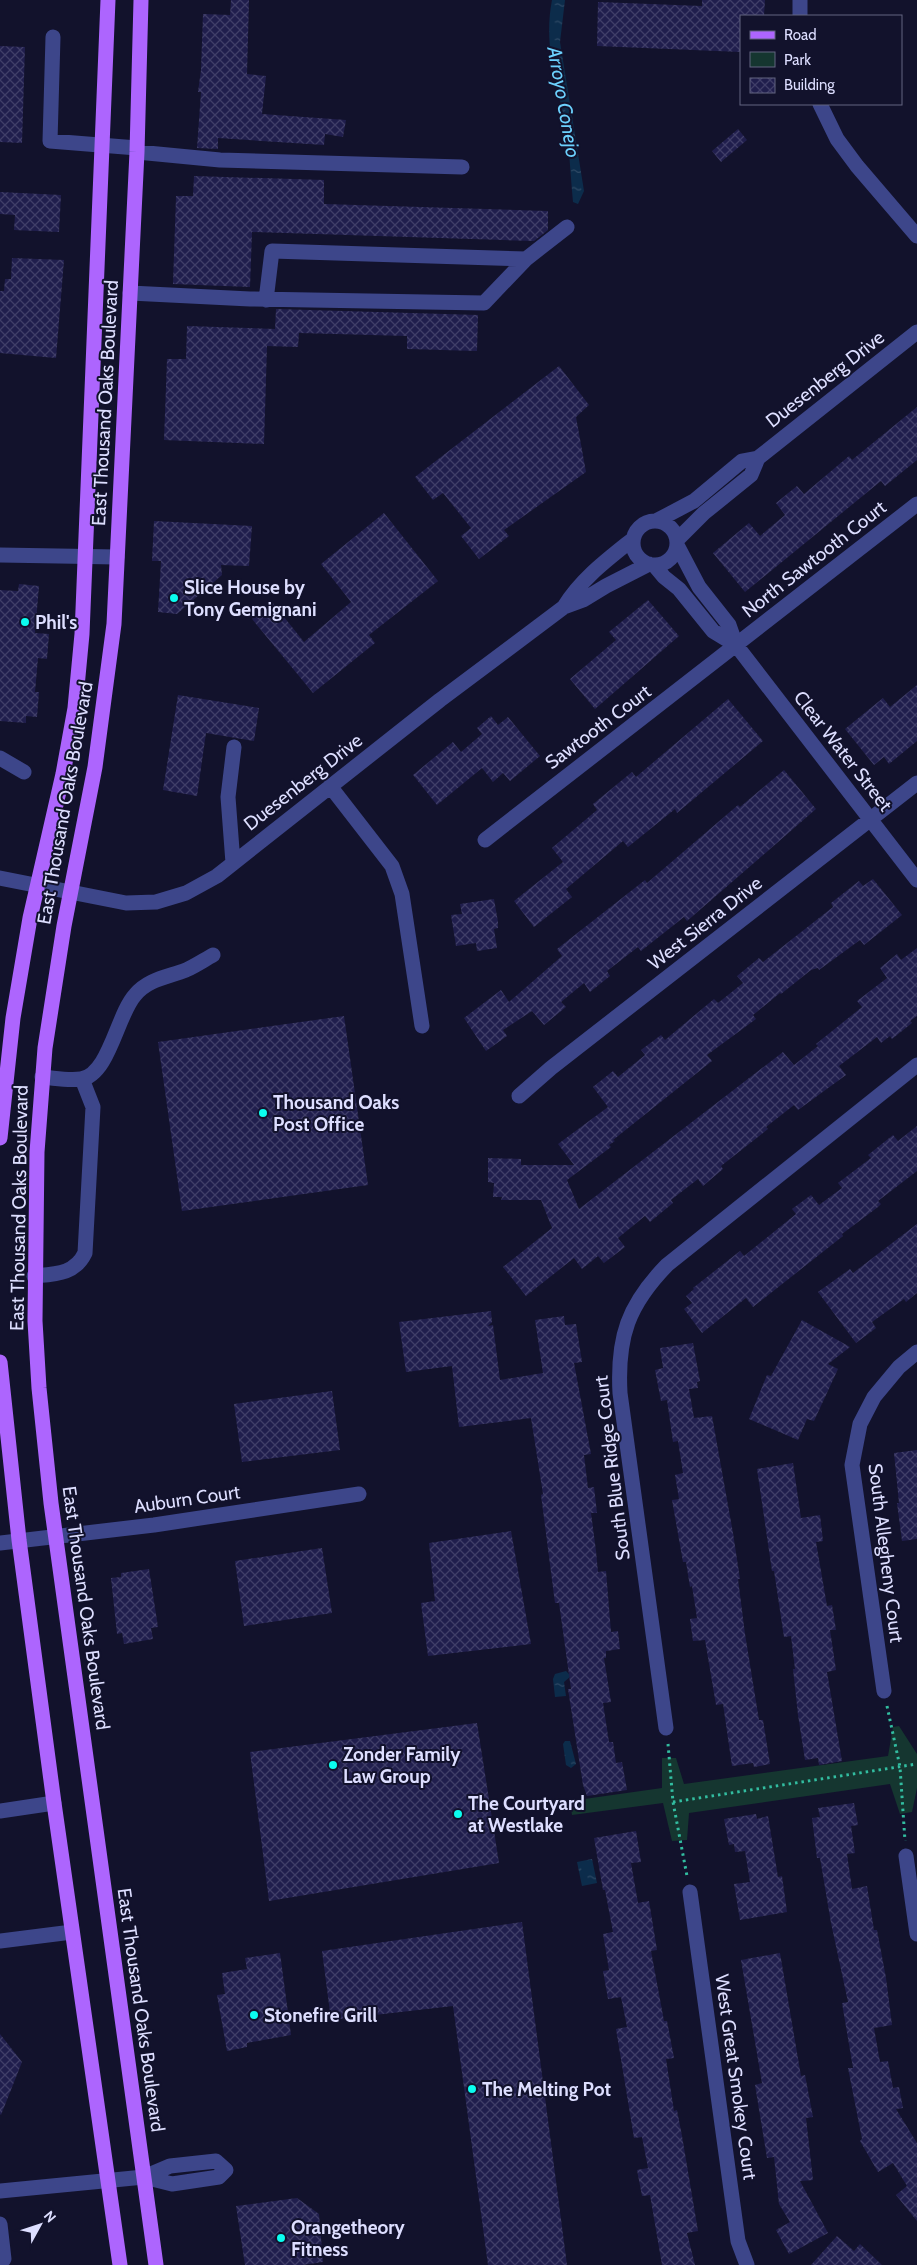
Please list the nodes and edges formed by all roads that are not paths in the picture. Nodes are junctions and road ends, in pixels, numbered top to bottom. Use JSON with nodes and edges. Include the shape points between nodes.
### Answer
{"nodes":[{"id":1,"x":108,"y":0,"type":"edge"},
{"id":2,"x":141,"y":0,"type":"edge"},
{"id":3,"x":800,"y":0,"type":"edge"},
{"id":4,"x":800,"y":15,"type":"edge"},
{"id":5,"x":52,"y":37,"type":"dead end"},
{"id":6,"x":821,"y":105,"type":"edge"},
{"id":7,"x":102,"y":145,"type":"junction"},
{"id":8,"x":137,"y":150,"type":"junction"},
{"id":9,"x":462,"y":168,"type":"dead end"},
{"id":10,"x":567,"y":227,"type":"dead end"},
{"id":11,"x":917,"y":236,"type":"edge"},
{"id":12,"x":526,"y":259,"type":"junction"},
{"id":13,"x":130,"y":293,"type":"junction"},
{"id":14,"x":266,"y":300,"type":"junction"},
{"id":15,"x":917,"y":332,"type":"edge"},
{"id":16,"x":758,"y":458,"type":"junction"},
{"id":17,"x":917,"y":504,"type":"edge"},
{"id":18,"x":656,"y":521,"type":"junction"},
{"id":19,"x":633,"y":539,"type":"junction"},
{"id":20,"x":677,"y":542,"type":"junction"},
{"id":21,"x":0,"y":555,"type":"edge"},
{"id":22,"x":84,"y":558,"type":"junction"},
{"id":23,"x":117,"y":558,"type":"junction"},
{"id":24,"x":652,"y":565,"type":"junction"},
{"id":25,"x":564,"y":607,"type":"junction"},
{"id":26,"x":736,"y":646,"type":"junction"},
{"id":27,"x":234,"y":747,"type":"dead end"},
{"id":28,"x":0,"y":758,"type":"edge"},
{"id":29,"x":24,"y":772,"type":"dead end"},
{"id":30,"x":917,"y":783,"type":"edge"},
{"id":31,"x":330,"y":786,"type":"junction"},
{"id":32,"x":870,"y":819,"type":"junction"},
{"id":33,"x":485,"y":840,"type":"dead end"},
{"id":34,"x":233,"y":864,"type":"junction"},
{"id":35,"x":0,"y":878,"type":"edge"},
{"id":36,"x":917,"y":880,"type":"edge"},
{"id":37,"x":37,"y":885,"type":"junction"},
{"id":38,"x":71,"y":892,"type":"junction"},
{"id":39,"x":213,"y":955,"type":"dead end"},
{"id":40,"x":422,"y":1026,"type":"dead end"},
{"id":41,"x":917,"y":1065,"type":"edge"},
{"id":42,"x":42,"y":1077,"type":"junction"},
{"id":43,"x":82,"y":1079,"type":"junction"},
{"id":44,"x":519,"y":1096,"type":"dead end"},
{"id":45,"x":0,"y":1138,"type":"edge"},
{"id":46,"x":34,"y":1276,"type":"junction"},
{"id":47,"x":917,"y":1352,"type":"edge"},
{"id":48,"x":0,"y":1362,"type":"edge"},
{"id":49,"x":359,"y":1494,"type":"dead end"},
{"id":50,"x":55,"y":1535,"type":"junction"},
{"id":51,"x":19,"y":1540,"type":"junction"},
{"id":52,"x":0,"y":1543,"type":"edge"},
{"id":53,"x":884,"y":1691,"type":"road end"},
{"id":54,"x":666,"y":1728,"type":"road end"},
{"id":55,"x":54,"y":1803,"type":"junction"},
{"id":56,"x":0,"y":1811,"type":"edge"},
{"id":57,"x":906,"y":1856,"type":"road end"},
{"id":58,"x":690,"y":1892,"type":"road end"},
{"id":59,"x":72,"y":1932,"type":"junction"},
{"id":60,"x":917,"y":1934,"type":"edge"},
{"id":61,"x":0,"y":1941,"type":"edge"},
{"id":62,"x":144,"y":2177,"type":"junction"},
{"id":63,"x":108,"y":2180,"type":"junction"},
{"id":64,"x":0,"y":2191,"type":"edge"},
{"id":65,"x":0,"y":2224,"type":"edge"},
{"id":66,"x":4,"y":2259,"type":"dead end"},
{"id":67,"x":120,"y":2265,"type":"edge"},
{"id":68,"x":156,"y":2265,"type":"edge"},
{"id":69,"x":747,"y":2265,"type":"edge"}],
"edges":[{"from":1,"to":7,"type":"main road","name":"East Thousand Oaks Boulevard"},
{"from":2,"to":8,"type":"main road","name":"East Thousand Oaks Boulevard"},
{"from":3,"to":4,"type":"street"},
{"from":5,"to":7,"type":"street","via":[[50,141]]},
{"from":6,"to":11,"type":"street","via":[[857,166]]},
{"from":7,"to":8,"type":"street"},
{"from":7,"to":22,"type":"main road","name":"East Thousand Oaks Boulevard"},
{"from":8,"to":9,"type":"street","via":[[220,160]]},
{"from":8,"to":13,"type":"main road","name":"East Thousand Oaks Boulevard"},
{"from":10,"to":12,"type":"street"},
{"from":12,"to":14,"type":"street","via":[[484,302]]},
{"from":12,"to":14,"type":"street","via":[[272,251]]},
{"from":13,"to":14,"type":"street"},
{"from":13,"to":23,"type":"main road","name":"East Thousand Oaks Boulevard"},
{"from":15,"to":16,"type":"street","name":"Duesenberg Drive"},
{"from":16,"to":18,"type":"street","name":"Duesenberg Drive","via":[[742,461],[694,501]]},
{"from":16,"to":20,"type":"street","name":"Duesenberg Drive","via":[[751,475],[696,520]]},
{"from":17,"to":26,"type":"street","name":"North Sawtooth Court"},
{"from":18,"to":19,"type":"street","name":"Duesenberg Drive","via":[[640,526]]},
{"from":18,"to":20,"type":"street","via":[[670,527]]},
{"from":19,"to":24,"type":"street","via":[[638,558]]},
{"from":19,"to":25,"type":"street","name":"Duesenberg Drive","via":[[573,592]]},
{"from":20,"to":24,"type":"street","name":"Duesenberg Drive","via":[[672,557]]},
{"from":20,"to":26,"type":"street","name":"Clear Water Street","via":[[699,586],[729,625]]},
{"from":21,"to":22,"type":"street"},
{"from":22,"to":23,"type":"street"},
{"from":22,"to":37,"type":"main road","name":"East Thousand Oaks Boulevard","via":[[82,634],[75,708]]},
{"from":23,"to":38,"type":"main road","name":"East Thousand Oaks Boulevard","via":[[114,624],[104,708]]},
{"from":24,"to":25,"type":"street","name":"Duesenberg Drive"},
{"from":24,"to":26,"type":"street","name":"Clear Water Street","via":[[679,589],[713,631]]},
{"from":25,"to":31,"type":"street","name":"Duesenberg Drive"},
{"from":26,"to":32,"type":"street","name":"Clear Water Street"},
{"from":26,"to":33,"type":"street","name":"Sawtooth Court"},
{"from":27,"to":34,"type":"street","via":[[228,797]]},
{"from":28,"to":29,"type":"street"},
{"from":30,"to":32,"type":"street","name":"West Sierra Drive"},
{"from":31,"to":34,"type":"street","name":"Duesenberg Drive"},
{"from":31,"to":40,"type":"street","via":[[392,866],[402,894]]},
{"from":32,"to":36,"type":"street","name":"Clear Water Street"},
{"from":32,"to":44,"type":"street","name":"West Sierra Drive"},
{"from":34,"to":38,"type":"street","name":"Duesenberg Drive","via":[[186,893],[156,902],[126,903]]},
{"from":35,"to":37,"type":"street","name":"Duesenberg Drive"},
{"from":37,"to":38,"type":"street","name":"Duesenberg Drive"},
{"from":37,"to":45,"type":"main road","name":"East Thousand Oaks Boulevard","via":[[13,1018]]},
{"from":38,"to":42,"type":"main road","name":"East Thousand Oaks Boulevard"},
{"from":39,"to":43,"type":"street","via":[[147,984],[135,995],[101,1065],[92,1075]]},
{"from":41,"to":54,"type":"street","name":"South Blue Ridge Court","via":[[667,1265],[648,1285],[627,1322],[620,1350],[620,1393]]},
{"from":42,"to":43,"type":"street"},
{"from":42,"to":46,"type":"main road","name":"East Thousand Oaks Boulevard"},
{"from":43,"to":46,"type":"street","via":[[93,1107],[85,1252],[80,1263],[69,1270]]},
{"from":46,"to":50,"type":"main road","name":"East Thousand Oaks Boulevard","via":[[39,1388]]},
{"from":47,"to":53,"type":"street","name":"South Allegheny Court","via":[[899,1367],[874,1397],[860,1424],[852,1465]]},
{"from":48,"to":51,"type":"main road"},
{"from":49,"to":50,"type":"street","name":"Auburn Court","via":[[154,1525]]},
{"from":50,"to":51,"type":"street","name":"Auburn Court"},
{"from":50,"to":62,"type":"main road","name":"East Thousand Oaks Boulevard"},
{"from":51,"to":52,"type":"street","name":"Auburn Court"},
{"from":51,"to":55,"type":"main road"},
{"from":55,"to":56,"type":"street"},
{"from":55,"to":59,"type":"main road"},
{"from":57,"to":60,"type":"street"},
{"from":58,"to":69,"type":"street","name":"West Great Smokey Court","via":[[738,2241]]},
{"from":59,"to":61,"type":"street"},
{"from":59,"to":63,"type":"main road"},
{"from":62,"to":63,"type":"street"},
{"from":62,"to":68,"type":"main road","name":"East Thousand Oaks Boulevard"},
{"from":63,"to":64,"type":"street"},
{"from":63,"to":67,"type":"main road"},
{"from":65,"to":66,"type":"street"}]}
